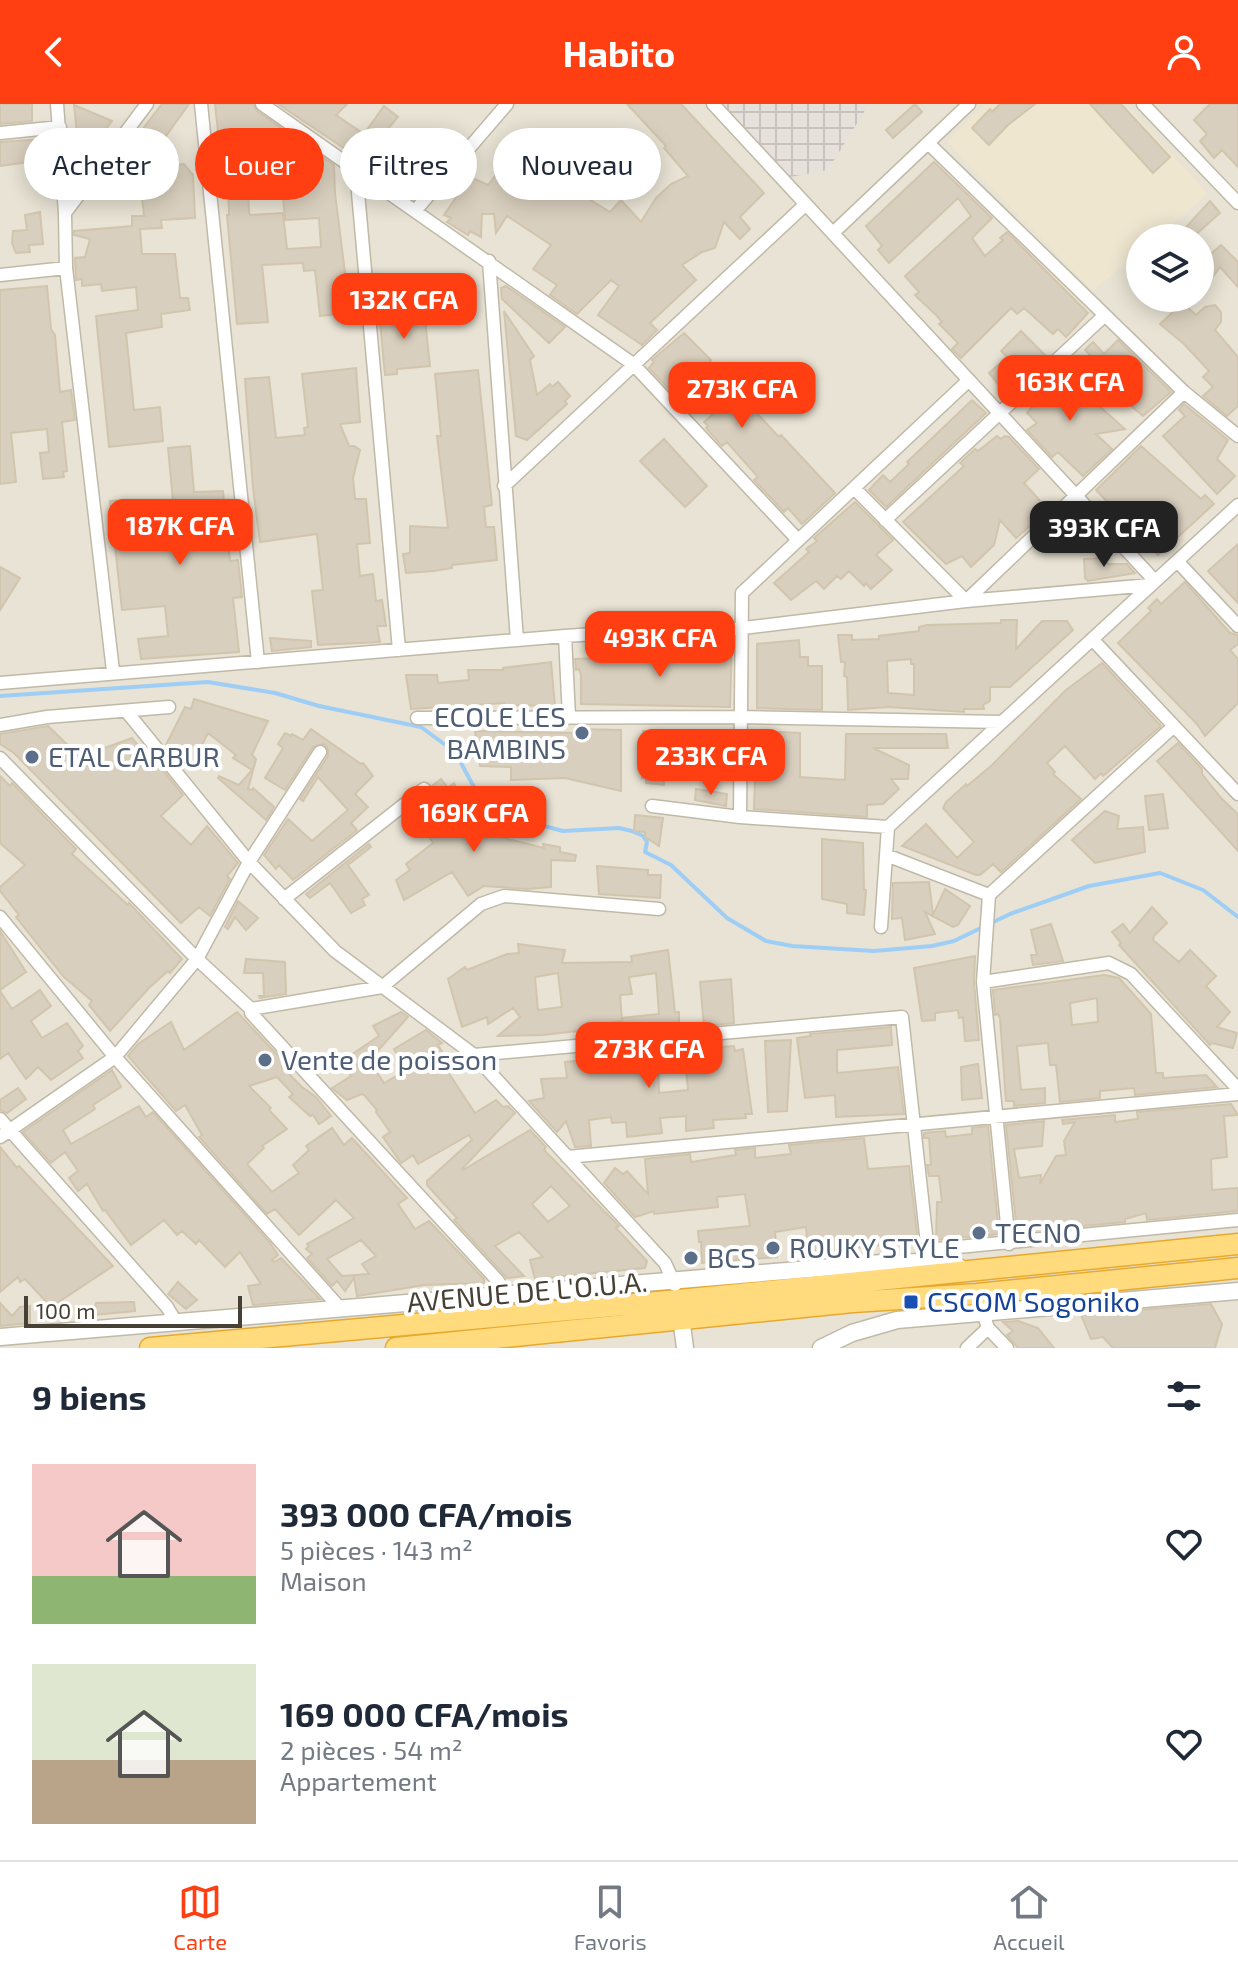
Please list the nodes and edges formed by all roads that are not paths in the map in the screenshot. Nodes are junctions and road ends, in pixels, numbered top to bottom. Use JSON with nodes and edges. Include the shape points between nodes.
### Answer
{"nodes":[{"id":1,"x":57,"y":104,"type":"edge"},
{"id":2,"x":147,"y":104,"type":"edge"},
{"id":3,"x":201,"y":104,"type":"edge"},
{"id":4,"x":262,"y":104,"type":"edge"},
{"id":5,"x":507,"y":104,"type":"edge"},
{"id":6,"x":713,"y":104,"type":"edge"},
{"id":7,"x":969,"y":104,"type":"edge"},
{"id":8,"x":1143,"y":104,"type":"edge"},
{"id":9,"x":60,"y":127,"type":"junction"},
{"id":10,"x":0,"y":133,"type":"edge"},
{"id":11,"x":928,"y":143,"type":"junction"},
{"id":12,"x":340,"y":159,"type":"edge"},
{"id":13,"x":359,"y":200,"type":"edge"},
{"id":14,"x":399,"y":200,"type":"edge"},
{"id":15,"x":1238,"y":203,"type":"edge"},
{"id":16,"x":806,"y":204,"type":"junction"},
{"id":17,"x":415,"y":211,"type":"junction"},
{"id":18,"x":65,"y":213,"type":"junction"},
{"id":19,"x":833,"y":233,"type":"junction"},
{"id":20,"x":489,"y":261,"type":"junction"},
{"id":21,"x":66,"y":268,"type":"junction"},
{"id":22,"x":0,"y":275,"type":"edge"},
{"id":23,"x":1105,"y":315,"type":"junction"},
{"id":24,"x":633,"y":364,"type":"junction"},
{"id":25,"x":969,"y":380,"type":"junction"},
{"id":26,"x":1184,"y":392,"type":"junction"},
{"id":27,"x":999,"y":413,"type":"junction"},
{"id":28,"x":1238,"y":436,"type":"edge"},
{"id":29,"x":504,"y":486,"type":"junction"},
{"id":30,"x":854,"y":488,"type":"junction"},
{"id":31,"x":1076,"y":496,"type":"junction"},
{"id":32,"x":1238,"y":505,"type":"edge"},
{"id":33,"x":885,"y":520,"type":"junction"},
{"id":34,"x":798,"y":540,"type":"junction"},
{"id":35,"x":1177,"y":561,"type":"junction"},
{"id":36,"x":1153,"y":583,"type":"junction"},
{"id":37,"x":966,"y":601,"type":"junction"},
{"id":38,"x":1238,"y":626,"type":"edge"},
{"id":39,"x":740,"y":629,"type":"junction"},
{"id":40,"x":565,"y":636,"type":"junction"},
{"id":41,"x":1092,"y":639,"type":"junction"},
{"id":42,"x":517,"y":640,"type":"junction"},
{"id":43,"x":399,"y":650,"type":"junction"},
{"id":44,"x":258,"y":662,"type":"junction"},
{"id":45,"x":113,"y":671,"type":"junction"},
{"id":46,"x":0,"y":683,"type":"edge"},
{"id":47,"x":169,"y":707,"type":"dead end"},
{"id":48,"x":127,"y":712,"type":"junction"},
{"id":49,"x":569,"y":717,"type":"junction"},
{"id":50,"x":741,"y":717,"type":"junction"},
{"id":51,"x":417,"y":718,"type":"dead end"},
{"id":52,"x":1002,"y":722,"type":"junction"},
{"id":53,"x":0,"y":725,"type":"edge"},
{"id":54,"x":1174,"y":726,"type":"junction"},
{"id":55,"x":320,"y":752,"type":"dead end"},
{"id":56,"x":0,"y":758,"type":"edge"},
{"id":57,"x":424,"y":789,"type":"dead end"},
{"id":58,"x":1238,"y":794,"type":"edge"},
{"id":59,"x":652,"y":806,"type":"dead end"},
{"id":60,"x":740,"y":817,"type":"junction"},
{"id":61,"x":888,"y":827,"type":"junction"},
{"id":62,"x":886,"y":855,"type":"junction"},
{"id":63,"x":249,"y":862,"type":"junction"},
{"id":64,"x":989,"y":895,"type":"junction"},
{"id":65,"x":284,"y":899,"type":"junction"},
{"id":66,"x":659,"y":909,"type":"dead end"},
{"id":67,"x":0,"y":917,"type":"edge"},
{"id":68,"x":881,"y":927,"type":"dead end"},
{"id":69,"x":197,"y":959,"type":"junction"},
{"id":70,"x":983,"y":982,"type":"junction"},
{"id":71,"x":382,"y":987,"type":"junction"},
{"id":72,"x":251,"y":1009,"type":"junction"},
{"id":73,"x":474,"y":1055,"type":"junction"},
{"id":74,"x":115,"y":1057,"type":"junction"},
{"id":75,"x":1238,"y":1092,"type":"edge"},
{"id":76,"x":996,"y":1117,"type":"junction"},
{"id":77,"x":0,"y":1119,"type":"edge"},
{"id":78,"x":914,"y":1124,"type":"junction"},
{"id":79,"x":5,"y":1133,"type":"edge"},
{"id":80,"x":567,"y":1157,"type":"junction"},
{"id":81,"x":1238,"y":1220,"type":"edge"},
{"id":82,"x":1009,"y":1244,"type":"junction"},
{"id":83,"x":1238,"y":1244,"type":"edge"},
{"id":84,"x":926,"y":1258,"type":"junction"},
{"id":85,"x":1238,"y":1268,"type":"edge"},
{"id":86,"x":979,"y":1269,"type":"junction"},
{"id":87,"x":1238,"y":1291,"type":"edge"},
{"id":88,"x":506,"y":1294,"type":"junction"},
{"id":89,"x":678,"y":1300,"type":"junction"},
{"id":90,"x":980,"y":1303,"type":"junction"},
{"id":91,"x":340,"y":1308,"type":"junction"},
{"id":92,"x":176,"y":1322,"type":"junction"},
{"id":93,"x":988,"y":1328,"type":"junction"},
{"id":94,"x":0,"y":1337,"type":"edge"},
{"id":95,"x":150,"y":1348,"type":"edge"},
{"id":96,"x":396,"y":1348,"type":"edge"},
{"id":97,"x":685,"y":1348,"type":"edge"},
{"id":98,"x":821,"y":1348,"type":"edge"},
{"id":99,"x":967,"y":1348,"type":"edge"},
{"id":100,"x":1007,"y":1348,"type":"edge"}],
"edges":[{"from":1,"to":9,"type":"street"},
{"from":2,"to":18,"type":"street"},
{"from":3,"to":44,"type":"street"},
{"from":4,"to":12,"type":"street"},
{"from":5,"to":17,"type":"street"},
{"from":6,"to":16,"type":"street"},
{"from":7,"to":11,"type":"street"},
{"from":8,"to":15,"type":"street"},
{"from":9,"to":10,"type":"street"},
{"from":9,"to":18,"type":"street"},
{"from":11,"to":19,"type":"street"},
{"from":11,"to":23,"type":"street"},
{"from":13,"to":43,"type":"street"},
{"from":14,"to":17,"type":"street"},
{"from":16,"to":19,"type":"street"},
{"from":16,"to":24,"type":"street"},
{"from":17,"to":20,"type":"street"},
{"from":18,"to":21,"type":"street"},
{"from":19,"to":25,"type":"street"},
{"from":20,"to":24,"type":"street"},
{"from":20,"to":29,"type":"street"},
{"from":21,"to":22,"type":"street"},
{"from":21,"to":45,"type":"street"},
{"from":23,"to":26,"type":"street"},
{"from":23,"to":27,"type":"street"},
{"from":24,"to":29,"type":"street"},
{"from":24,"to":34,"type":"street"},
{"from":25,"to":27,"type":"street"},
{"from":25,"to":30,"type":"street"},
{"from":26,"to":28,"type":"street"},
{"from":26,"to":31,"type":"street"},
{"from":27,"to":31,"type":"street"},
{"from":27,"to":33,"type":"street"},
{"from":29,"to":42,"type":"street"},
{"from":30,"to":33,"type":"street"},
{"from":30,"to":34,"type":"street"},
{"from":31,"to":36,"type":"street"},
{"from":31,"to":37,"type":"street"},
{"from":32,"to":35,"type":"street"},
{"from":33,"to":37,"type":"street"},
{"from":34,"to":39,"type":"street","via":[[742,593]]},
{"from":35,"to":36,"type":"street"},
{"from":35,"to":38,"type":"street"},
{"from":36,"to":37,"type":"street"},
{"from":36,"to":41,"type":"street"},
{"from":37,"to":39,"type":"street"},
{"from":39,"to":40,"type":"street"},
{"from":39,"to":50,"type":"street"},
{"from":40,"to":42,"type":"street"},
{"from":40,"to":49,"type":"street"},
{"from":41,"to":52,"type":"street"},
{"from":41,"to":54,"type":"street"},
{"from":42,"to":43,"type":"street"},
{"from":43,"to":44,"type":"street"},
{"from":44,"to":45,"type":"street"},
{"from":45,"to":46,"type":"street"},
{"from":47,"to":48,"type":"street"},
{"from":48,"to":53,"type":"street"},
{"from":48,"to":63,"type":"street"},
{"from":49,"to":50,"type":"street"},
{"from":49,"to":51,"type":"street"},
{"from":50,"to":52,"type":"street"},
{"from":50,"to":60,"type":"street"},
{"from":52,"to":61,"type":"street"},
{"from":54,"to":58,"type":"street"},
{"from":54,"to":64,"type":"street"},
{"from":55,"to":63,"type":"street"},
{"from":56,"to":69,"type":"street"},
{"from":57,"to":65,"type":"street"},
{"from":59,"to":60,"type":"street"},
{"from":60,"to":61,"type":"street"},
{"from":61,"to":62,"type":"street"},
{"from":62,"to":64,"type":"street"},
{"from":62,"to":68,"type":"street"},
{"from":63,"to":65,"type":"street"},
{"from":63,"to":69,"type":"street"},
{"from":64,"to":70,"type":"street"},
{"from":65,"to":71,"type":"street","via":[[335,951]]},
{"from":66,"to":71,"type":"street","via":[[504,896],[481,904]]},
{"from":67,"to":74,"type":"street"},
{"from":69,"to":72,"type":"street"},
{"from":69,"to":74,"type":"street"},
{"from":70,"to":75,"type":"street","via":[[1109,963],[1119,966]]},
{"from":70,"to":76,"type":"street"},
{"from":71,"to":72,"type":"street"},
{"from":71,"to":73,"type":"street"},
{"from":72,"to":88,"type":"street"},
{"from":73,"to":78,"type":"street","via":[[902,1017]]},
{"from":73,"to":80,"type":"street"},
{"from":74,"to":79,"type":"street"},
{"from":74,"to":91,"type":"street"},
{"from":75,"to":76,"type":"street"},
{"from":76,"to":78,"type":"street"},
{"from":76,"to":82,"type":"street"},
{"from":77,"to":79,"type":"street"},
{"from":78,"to":80,"type":"street"},
{"from":78,"to":84,"type":"street"},
{"from":79,"to":92,"type":"street"},
{"from":80,"to":89,"type":"street","via":[[665,1263]]},
{"from":81,"to":82,"type":"street","name":"AVENUE DE L'O.U.A."},
{"from":82,"to":84,"type":"street","name":"AVENUE DE L'O.U.A.","via":[[937,1249]]},
{"from":83,"to":86,"type":"highway","name":"AVENUE DE L'O.U.A."},
{"from":84,"to":86,"type":"street"},
{"from":84,"to":89,"type":"street","name":"AVENUE DE L'O.U.A."},
{"from":85,"to":90,"type":"highway","name":"AVENUE DE L'O.U.A."},
{"from":86,"to":89,"type":"highway","name":"AVENUE DE L'O.U.A."},
{"from":87,"to":90,"type":"street","name":"AVENUE DE L'O.U.A."},
{"from":88,"to":89,"type":"street","name":"AVENUE DE L'O.U.A."},
{"from":88,"to":91,"type":"street","name":"AVENUE DE L'O.U.A."},
{"from":89,"to":90,"type":"highway","name":"AVENUE DE L'O.U.A."},
{"from":89,"to":95,"type":"highway","name":"AVENUE DE L'O.U.A."},
{"from":89,"to":96,"type":"highway","name":"AVENUE DE L'O.U.A."},
{"from":89,"to":97,"type":"street"},
{"from":90,"to":93,"type":"street"},
{"from":90,"to":98,"type":"street","name":"AVENUE DE L'O.U.A.","via":[[897,1320]]},
{"from":91,"to":92,"type":"street","name":"AVENUE DE L'O.U.A."},
{"from":92,"to":94,"type":"street","name":"AVENUE DE L'O.U.A."},
{"from":93,"to":99,"type":"street"},
{"from":93,"to":100,"type":"street"}]}
